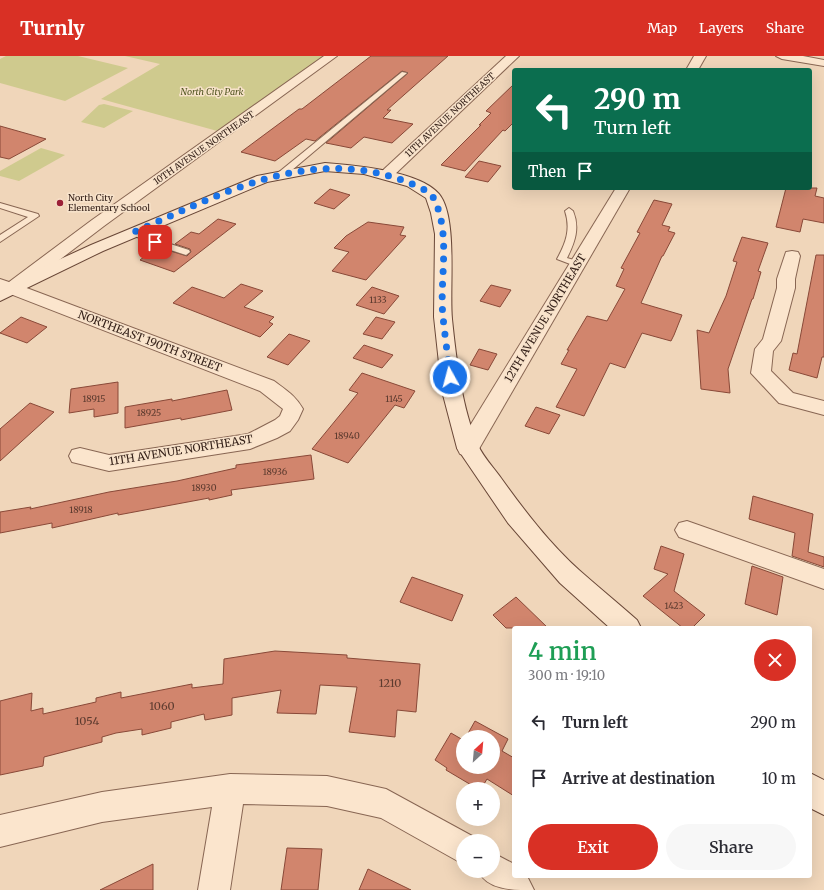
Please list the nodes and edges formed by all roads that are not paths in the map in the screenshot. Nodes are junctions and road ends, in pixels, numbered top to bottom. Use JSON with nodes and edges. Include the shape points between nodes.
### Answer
{"nodes":[{"id":1,"x":332,"y":56,"type":"edge"},
{"id":2,"x":513,"y":56,"type":"edge"},
{"id":3,"x":700,"y":56,"type":"edge"},
{"id":4,"x":782,"y":56,"type":"edge"},
{"id":5,"x":824,"y":63,"type":"edge"},
{"id":6,"x":693,"y":68,"type":"edge"},
{"id":7,"x":404,"y":74,"type":"dead end"},
{"id":8,"x":282,"y":174,"type":"junction"},
{"id":9,"x":386,"y":174,"type":"junction"},
{"id":10,"x":622,"y":190,"type":"edge"},
{"id":11,"x":0,"y":205,"type":"edge"},
{"id":12,"x":569,"y":210,"type":"dead end"},
{"id":13,"x":134,"y":232,"type":"junction"},
{"id":14,"x":0,"y":239,"type":"edge"},
{"id":15,"x":186,"y":252,"type":"dead end"},
{"id":16,"x":792,"y":256,"type":"dead end"},
{"id":17,"x":578,"y":264,"type":"junction"},
{"id":18,"x":4,"y":289,"type":"edge"},
{"id":19,"x":824,"y":408,"type":"edge"},
{"id":20,"x":293,"y":409,"type":"joint"},
{"id":21,"x":468,"y":448,"type":"junction"},
{"id":22,"x":80,"y":456,"type":"dead end"},
{"id":23,"x":687,"y":530,"type":"dead end"},
{"id":24,"x":824,"y":579,"type":"edge"},
{"id":25,"x":626,"y":626,"type":"edge"},
{"id":26,"x":230,"y":790,"type":"junction"},
{"id":27,"x":812,"y":790,"type":"edge"},
{"id":28,"x":824,"y":800,"type":"edge"},
{"id":29,"x":0,"y":831,"type":"edge"},
{"id":30,"x":456,"y":844,"type":"edge"},
{"id":31,"x":500,"y":874,"type":"edge"},
{"id":32,"x":214,"y":890,"type":"edge"},
{"id":33,"x":518,"y":890,"type":"edge"}],
"edges":[{"from":1,"to":18,"type":"street","name":"10TH AVENUE NORTHEAST"},
{"from":2,"to":9,"type":"street","name":"11TH AVENUE NORTHEAST"},
{"from":3,"to":6,"type":"street"},
{"from":4,"to":5,"type":"street"},
{"from":7,"to":8,"type":"lane"},
{"from":8,"to":9,"type":"street","via":[[325,168]]},
{"from":8,"to":13,"type":"street","via":[[233,190]]},
{"from":9,"to":21,"type":"street","via":[[412,183],[433,196],[439,213],[442,234],[443,317],[451,384]]},
{"from":10,"to":17,"type":"street","name":"12TH AVENUE NORTHEAST"},
{"from":11,"to":14,"type":"lane","via":[[36,216]]},
{"from":12,"to":17,"type":"lane","via":[[573,220],[572,239],[562,259]]},
{"from":13,"to":15,"type":"lane"},
{"from":13,"to":18,"type":"street"},
{"from":16,"to":19,"type":"street","via":[[772,341],[764,349],[761,373],[786,398]]},
{"from":17,"to":21,"type":"street","name":"12TH AVENUE NORTHEAST"},
{"from":18,"to":20,"type":"street","name":"NORTHEAST 190TH STREET","via":[[267,386],[288,400]]},
{"from":20,"to":22,"type":"street","name":"11TH AVENUE NORTHEAST","via":[[292,416],[282,425],[269,434],[250,441],[109,463]]},
{"from":21,"to":25,"type":"street","via":[[521,523],[569,576]]},
{"from":23,"to":24,"type":"street"},
{"from":26,"to":29,"type":"street","via":[[102,807]]},
{"from":26,"to":30,"type":"street","via":[[327,791],[386,804]]},
{"from":26,"to":32,"type":"street"},
{"from":27,"to":28,"type":"street"},
{"from":31,"to":33,"type":"street"}]}
